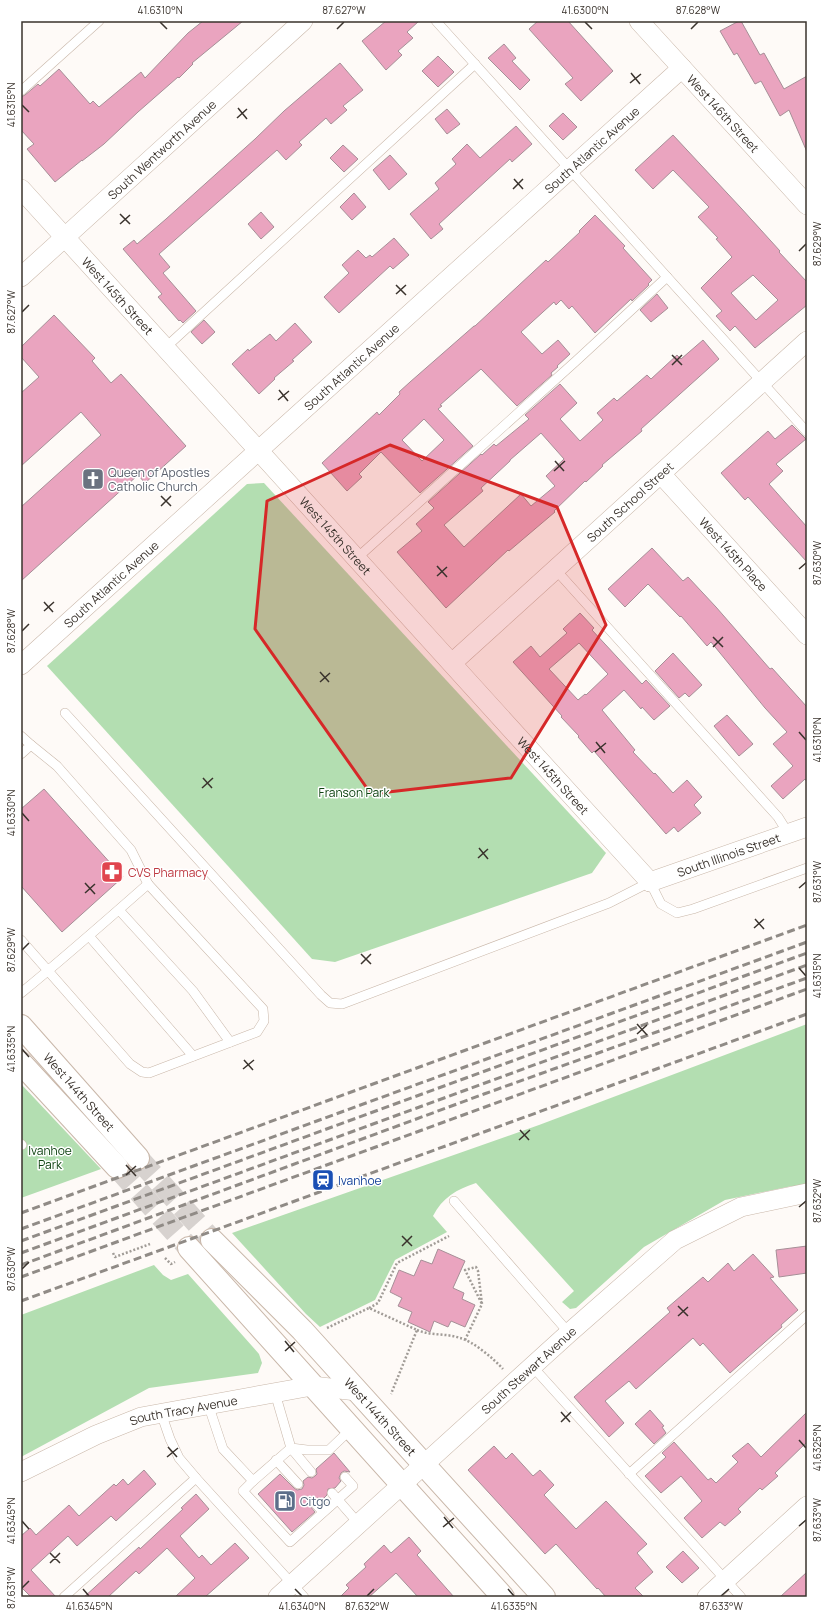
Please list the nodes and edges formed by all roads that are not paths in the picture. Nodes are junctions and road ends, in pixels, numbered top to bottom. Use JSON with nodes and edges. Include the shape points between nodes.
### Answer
{"nodes":[{"id":1,"x":99,"y":21,"type":"edge"},
{"id":2,"x":303,"y":21,"type":"edge"},
{"id":3,"x":436,"y":21,"type":"edge"},
{"id":4,"x":639,"y":21,"type":"edge"},
{"id":5,"x":475,"y":64,"type":"junction"},
{"id":6,"x":682,"y":68,"type":"junction"},
{"id":7,"x":21,"y":92,"type":"edge"},
{"id":8,"x":570,"y":169,"type":"junction"},
{"id":9,"x":21,"y":189,"type":"edge"},
{"id":10,"x":807,"y":205,"type":"edge"},
{"id":11,"x":65,"y":237,"type":"junction"},
{"id":12,"x":667,"y":277,"type":"junction"},
{"id":13,"x":21,"y":278,"type":"edge"},
{"id":14,"x":807,"y":341,"type":"edge"},
{"id":15,"x":165,"y":348,"type":"junction"},
{"id":16,"x":762,"y":382,"type":"junction"},
{"id":17,"x":807,"y":432,"type":"edge"},
{"id":18,"x":259,"y":450,"type":"junction"},
{"id":19,"x":661,"y":474,"type":"junction"},
{"id":20,"x":357,"y":558,"type":"junction"},
{"id":21,"x":556,"y":569,"type":"junction"},
{"id":22,"x":807,"y":635,"type":"edge"},
{"id":23,"x":452,"y":663,"type":"junction"},
{"id":24,"x":21,"y":665,"type":"edge"},
{"id":25,"x":65,"y":713,"type":"dead end"},
{"id":26,"x":21,"y":736,"type":"edge"},
{"id":27,"x":31,"y":745,"type":"junction"},
{"id":28,"x":21,"y":754,"type":"edge"},
{"id":29,"x":807,"y":826,"type":"edge"},
{"id":30,"x":788,"y":833,"type":"junction"},
{"id":31,"x":807,"y":868,"type":"edge"},
{"id":32,"x":650,"y":882,"type":"junction"},
{"id":33,"x":148,"y":884,"type":"junction"},
{"id":34,"x":119,"y":910,"type":"junction"},
{"id":35,"x":89,"y":936,"type":"junction"},
{"id":36,"x":21,"y":940,"type":"edge"},
{"id":37,"x":48,"y":971,"type":"junction"},
{"id":38,"x":21,"y":993,"type":"edge"},
{"id":39,"x":21,"y":1026,"type":"edge"},
{"id":40,"x":230,"y":1042,"type":"junction"},
{"id":41,"x":193,"y":1056,"type":"junction"},
{"id":42,"x":21,"y":1063,"type":"edge"},
{"id":43,"x":138,"y":1158,"type":"tunnel mouth"},
{"id":44,"x":117,"y":1167,"type":"tunnel mouth"},
{"id":45,"x":807,"y":1193,"type":"edge"},
{"id":46,"x":454,"y":1201,"type":"dead end"},
{"id":47,"x":212,"y":1240,"type":"tunnel mouth"},
{"id":48,"x":189,"y":1248,"type":"tunnel mouth"},
{"id":49,"x":807,"y":1315,"type":"edge"},
{"id":50,"x":569,"y":1333,"type":"junction"},
{"id":51,"x":532,"y":1366,"type":"junction"},
{"id":52,"x":312,"y":1386,"type":"junction"},
{"id":53,"x":357,"y":1391,"type":"junction"},
{"id":54,"x":275,"y":1393,"type":"junction"},
{"id":55,"x":208,"y":1404,"type":"junction"},
{"id":56,"x":161,"y":1413,"type":"junction"},
{"id":57,"x":351,"y":1429,"type":"junction"},
{"id":58,"x":291,"y":1448,"type":"junction"},
{"id":59,"x":320,"y":1450,"type":"junction"},
{"id":60,"x":327,"y":1458,"type":"dead end"},
{"id":61,"x":276,"y":1460,"type":"junction"},
{"id":62,"x":424,"y":1465,"type":"junction"},
{"id":63,"x":21,"y":1472,"type":"edge"},
{"id":64,"x":312,"y":1472,"type":"dead end"},
{"id":65,"x":629,"y":1474,"type":"junction"},
{"id":66,"x":196,"y":1478,"type":"junction"},
{"id":67,"x":345,"y":1478,"type":"dead end"},
{"id":68,"x":254,"y":1481,"type":"junction"},
{"id":69,"x":298,"y":1484,"type":"dead end"},
{"id":70,"x":402,"y":1485,"type":"junction"},
{"id":71,"x":335,"y":1497,"type":"junction"},
{"id":72,"x":316,"y":1504,"type":"dead end"},
{"id":73,"x":807,"y":1506,"type":"edge"},
{"id":74,"x":323,"y":1512,"type":"junction"},
{"id":75,"x":359,"y":1524,"type":"junction"},
{"id":76,"x":725,"y":1580,"type":"junction"},
{"id":77,"x":298,"y":1591,"type":"edge"},
{"id":78,"x":64,"y":1597,"type":"edge"},
{"id":79,"x":278,"y":1597,"type":"edge"},
{"id":80,"x":503,"y":1597,"type":"edge"},
{"id":81,"x":544,"y":1597,"type":"edge"},
{"id":82,"x":707,"y":1597,"type":"edge"},
{"id":83,"x":741,"y":1597,"type":"edge"}],
"edges":[{"from":1,"to":7,"type":"lane"},
{"from":2,"to":11,"type":"street","name":"South Wentworth Avenue"},
{"from":3,"to":5,"type":"lane"},
{"from":4,"to":6,"type":"street","name":"West 146th Street"},
{"from":5,"to":8,"type":"lane"},
{"from":5,"to":15,"type":"lane"},
{"from":6,"to":8,"type":"street","name":"South Atlantic Avenue"},
{"from":6,"to":10,"type":"street","name":"West 146th Street"},
{"from":8,"to":12,"type":"lane"},
{"from":8,"to":18,"type":"street","name":"South Atlantic Avenue"},
{"from":9,"to":11,"type":"street","name":"West 145th Street"},
{"from":11,"to":13,"type":"street","name":"South Wentworth Avenue"},
{"from":11,"to":15,"type":"street","name":"West 145th Street"},
{"from":12,"to":16,"type":"lane"},
{"from":12,"to":20,"type":"lane"},
{"from":14,"to":16,"type":"street","name":"South School Street"},
{"from":15,"to":18,"type":"street","name":"West 145th Street"},
{"from":16,"to":17,"type":"lane"},
{"from":16,"to":19,"type":"street","name":"South School Street"},
{"from":18,"to":20,"type":"street","name":"West 145th Street"},
{"from":18,"to":24,"type":"street","name":"South Atlantic Avenue"},
{"from":19,"to":21,"type":"street","name":"South School Street"},
{"from":19,"to":22,"type":"street","name":"West 145th Place"},
{"from":20,"to":23,"type":"street","name":"West 145th Street"},
{"from":21,"to":23,"type":"street","name":"South School Street"},
{"from":21,"to":30,"type":"lane","via":[[778,817]]},
{"from":23,"to":32,"type":"street","name":"West 145th Street"},
{"from":25,"to":32,"type":"lane","via":[[330,1003],[342,1004],[609,903]]},
{"from":26,"to":27,"type":"lane"},
{"from":27,"to":28,"type":"lane"},
{"from":27,"to":33,"type":"lane","via":[[57,766],[131,850]]},
{"from":29,"to":30,"type":"street","name":"South Illinois Street"},
{"from":30,"to":32,"type":"street","name":"South Illinois Street"},
{"from":31,"to":32,"type":"lane","via":[[693,909],[677,912],[661,904]]},
{"from":33,"to":34,"type":"lane"},
{"from":33,"to":40,"type":"lane","via":[[263,1009],[264,1021],[257,1032]]},
{"from":34,"to":35,"type":"lane"},
{"from":34,"to":40,"type":"lane","via":[[193,991]]},
{"from":35,"to":37,"type":"lane"},
{"from":35,"to":41,"type":"lane"},
{"from":36,"to":37,"type":"lane"},
{"from":37,"to":38,"type":"lane"},
{"from":37,"to":41,"type":"lane","via":[[130,1064],[142,1072],[149,1073]]},
{"from":39,"to":43,"type":"street","name":"West 144th Street"},
{"from":40,"to":41,"type":"lane"},
{"from":42,"to":44,"type":"street","name":"West 144th Street"},
{"from":45,"to":50,"type":"street","name":"South Stewart Avenue","via":[[741,1207],[675,1240]]},
{"from":46,"to":50,"type":"lane"},
{"from":47,"to":53,"type":"street","name":"West 144th Street","via":[[302,1330]]},
{"from":48,"to":52,"type":"street"},
{"from":49,"to":65,"type":"lane"},
{"from":50,"to":51,"type":"street","name":"South Stewart Avenue"},
{"from":51,"to":62,"type":"street","name":"South Stewart Avenue"},
{"from":51,"to":65,"type":"lane"},
{"from":52,"to":53,"type":"street","name":"South Tracy Avenue"},
{"from":52,"to":54,"type":"street","name":"South Tracy Avenue"},
{"from":52,"to":57,"type":"street"},
{"from":53,"to":62,"type":"street","name":"West 144th Street"},
{"from":54,"to":55,"type":"street","name":"South Tracy Avenue"},
{"from":54,"to":58,"type":"lane"},
{"from":55,"to":56,"type":"street","name":"South Tracy Avenue"},
{"from":55,"to":68,"type":"lane","via":[[223,1449]]},
{"from":56,"to":63,"type":"street","name":"South Tracy Avenue","via":[[141,1417],[96,1435]]},
{"from":56,"to":66,"type":"lane","via":[[179,1458]]},
{"from":57,"to":59,"type":"lane","via":[[329,1450]]},
{"from":57,"to":70,"type":"street"},
{"from":58,"to":59,"type":"lane"},
{"from":58,"to":61,"type":"lane"},
{"from":58,"to":64,"type":"lane"},
{"from":59,"to":60,"type":"lane"},
{"from":61,"to":68,"type":"lane"},
{"from":61,"to":69,"type":"lane"},
{"from":62,"to":70,"type":"street","name":"South Stewart Avenue"},
{"from":62,"to":81,"type":"street","name":"West 144th Street"},
{"from":65,"to":76,"type":"lane"},
{"from":66,"to":77,"type":"lane"},
{"from":66,"to":78,"type":"lane"},
{"from":67,"to":71,"type":"lane","via":[[353,1486]]},
{"from":68,"to":74,"type":"lane","via":[[243,1491],[290,1542]]},
{"from":70,"to":75,"type":"street","name":"South Stewart Avenue"},
{"from":70,"to":80,"type":"street"},
{"from":71,"to":74,"type":"lane"},
{"from":71,"to":75,"type":"lane"},
{"from":72,"to":74,"type":"lane"},
{"from":73,"to":76,"type":"street"},
{"from":75,"to":77,"type":"street","name":"South Stewart Avenue"},
{"from":76,"to":82,"type":"street"},
{"from":76,"to":83,"type":"lane"},
{"from":77,"to":79,"type":"street","name":"South Stewart Avenue"}]}
